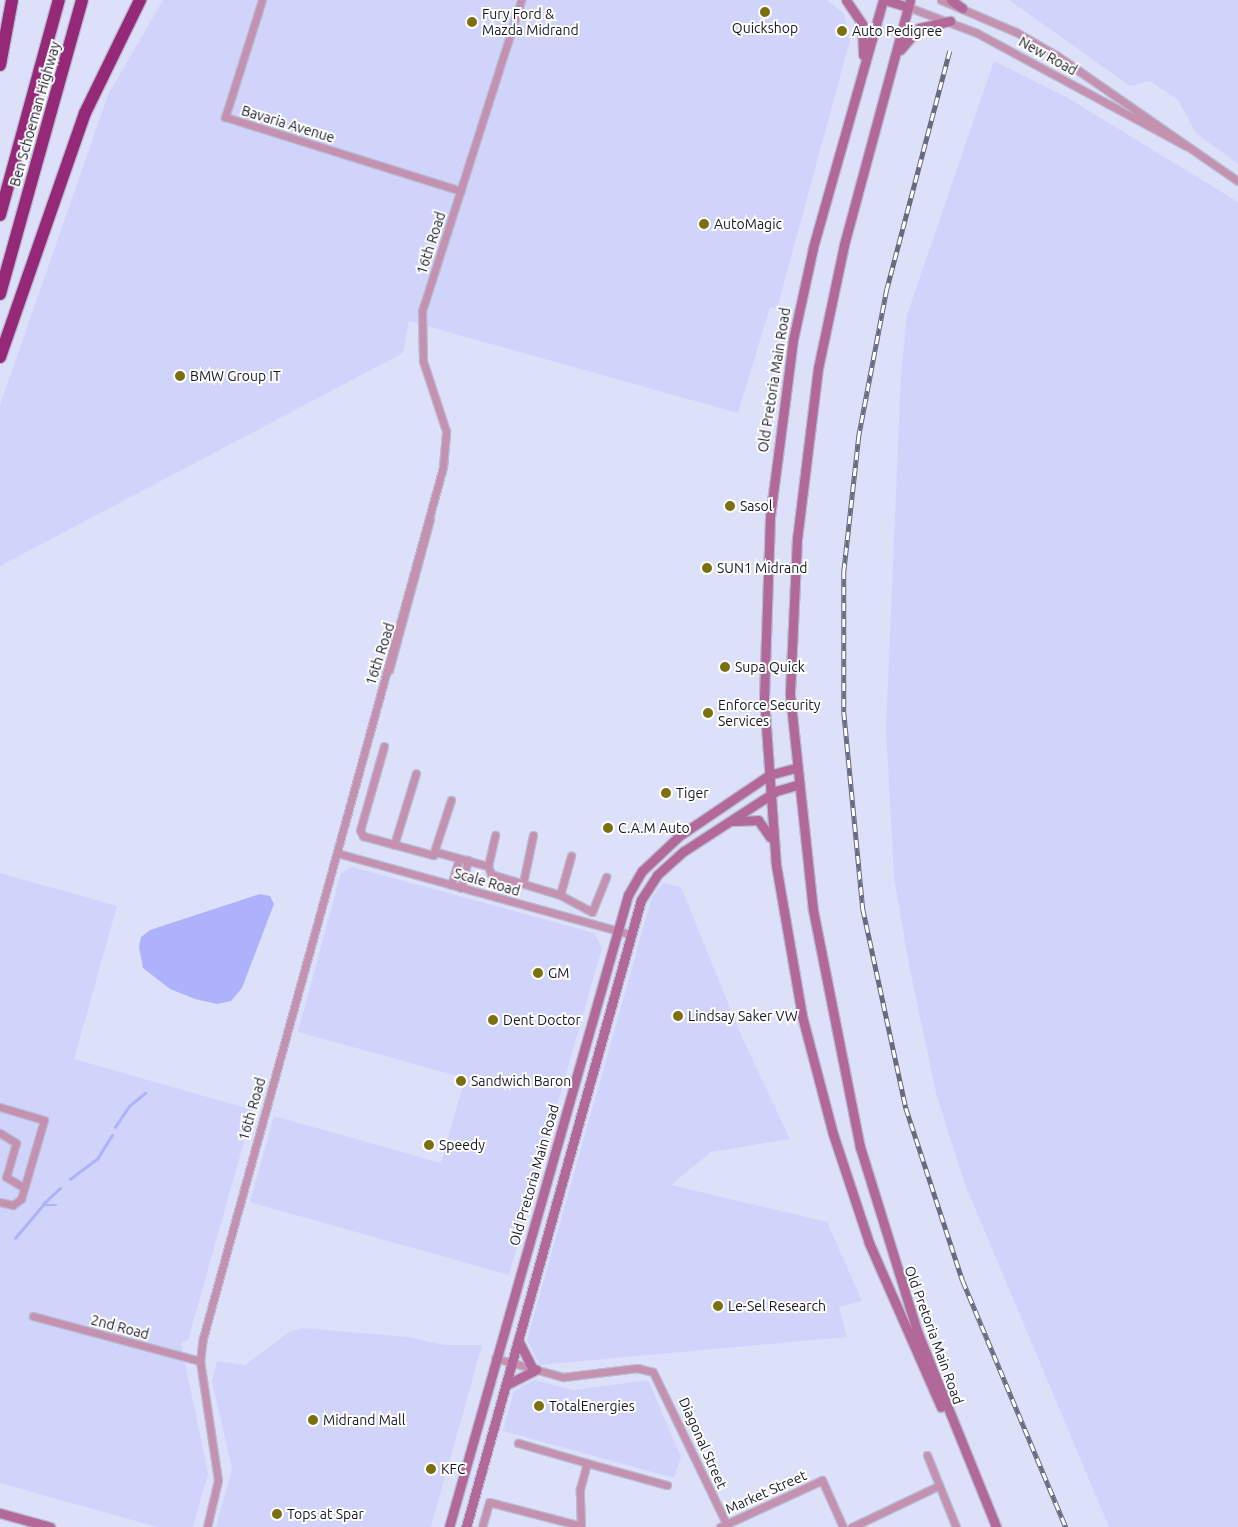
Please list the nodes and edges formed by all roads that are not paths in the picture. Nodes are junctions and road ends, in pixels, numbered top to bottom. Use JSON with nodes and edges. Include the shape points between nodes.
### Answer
{"nodes":[{"id":1,"x":12,"y":0,"type":"edge"},
{"id":2,"x":59,"y":0,"type":"edge"},
{"id":3,"x":82,"y":0,"type":"edge"},
{"id":4,"x":140,"y":0,"type":"edge"},
{"id":5,"x":262,"y":0,"type":"edge"},
{"id":6,"x":521,"y":0,"type":"edge"},
{"id":7,"x":846,"y":0,"type":"edge"},
{"id":8,"x":884,"y":0,"type":"edge"},
{"id":9,"x":941,"y":0,"type":"edge"},
{"id":10,"x":951,"y":0,"type":"edge"},
{"id":11,"x":909,"y":3,"type":"edge"},
{"id":12,"x":962,"y":8,"type":"junction"},
{"id":13,"x":950,"y":21,"type":"junction"},
{"id":14,"x":896,"y":56,"type":"junction"},
{"id":15,"x":0,"y":65,"type":"edge"},
{"id":16,"x":859,"y":82,"type":"junction"},
{"id":17,"x":1191,"y":148,"type":"junction"},
{"id":18,"x":1238,"y":181,"type":"edge"},
{"id":19,"x":461,"y":190,"type":"junction"},
{"id":20,"x":0,"y":215,"type":"edge"},
{"id":21,"x":0,"y":294,"type":"edge"},
{"id":22,"x":0,"y":357,"type":"edge"},
{"id":23,"x":384,"y":746,"type":"dead end"},
{"id":24,"x":796,"y":768,"type":"junction"},
{"id":25,"x":416,"y":773,"type":"dead end"},
{"id":26,"x":769,"y":775,"type":"junction"},
{"id":27,"x":798,"y":785,"type":"junction"},
{"id":28,"x":770,"y":795,"type":"junction"},
{"id":29,"x":451,"y":800,"type":"dead end"},
{"id":30,"x":720,"y":826,"type":"junction"},
{"id":31,"x":495,"y":835,"type":"dead end"},
{"id":32,"x":533,"y":835,"type":"dead end"},
{"id":33,"x":394,"y":845,"type":"junction"},
{"id":34,"x":436,"y":852,"type":"junction"},
{"id":35,"x":337,"y":853,"type":"junction"},
{"id":36,"x":571,"y":856,"type":"dead end"},
{"id":37,"x":459,"y":858,"type":"junction"},
{"id":38,"x":468,"y":860,"type":"junction"},
{"id":39,"x":776,"y":865,"type":"junction"},
{"id":40,"x":488,"y":866,"type":"junction"},
{"id":41,"x":606,"y":877,"type":"dead end"},
{"id":42,"x":523,"y":883,"type":"junction"},
{"id":43,"x":451,"y":885,"type":"junction"},
{"id":44,"x":461,"y":888,"type":"junction"},
{"id":45,"x":560,"y":895,"type":"junction"},
{"id":46,"x":616,"y":931,"type":"junction"},
{"id":47,"x":630,"y":934,"type":"junction"},
{"id":48,"x":0,"y":1107,"type":"edge"},
{"id":49,"x":0,"y":1132,"type":"edge"},
{"id":50,"x":24,"y":1188,"type":"junction"},
{"id":51,"x":0,"y":1202,"type":"edge"},
{"id":52,"x":33,"y":1316,"type":"dead end"},
{"id":53,"x":518,"y":1340,"type":"junction"},
{"id":54,"x":495,"y":1358,"type":"junction"},
{"id":55,"x":200,"y":1361,"type":"junction"},
{"id":56,"x":511,"y":1364,"type":"junction"},
{"id":57,"x":535,"y":1369,"type":"junction"},
{"id":58,"x":506,"y":1385,"type":"junction"},
{"id":59,"x":951,"y":1424,"type":"junction"},
{"id":60,"x":518,"y":1443,"type":"dead end"},
{"id":61,"x":927,"y":1455,"type":"dead end"},
{"id":62,"x":587,"y":1463,"type":"junction"},
{"id":63,"x":667,"y":1485,"type":"dead end"},
{"id":64,"x":938,"y":1486,"type":"junction"},
{"id":65,"x":0,"y":1513,"type":"edge"},
{"id":66,"x":996,"y":1525,"type":"edge"},
{"id":67,"x":724,"y":1526,"type":"edge"},
{"id":68,"x":50,"y":1527,"type":"edge"},
{"id":69,"x":207,"y":1527,"type":"edge"},
{"id":70,"x":449,"y":1527,"type":"edge"},
{"id":71,"x":466,"y":1527,"type":"edge"},
{"id":72,"x":482,"y":1527,"type":"edge"},
{"id":73,"x":582,"y":1527,"type":"edge"},
{"id":74,"x":843,"y":1527,"type":"edge"},
{"id":75,"x":852,"y":1527,"type":"edge"},
{"id":76,"x":956,"y":1527,"type":"edge"}],
"edges":[{"from":1,"to":15,"type":"highway"},
{"from":2,"to":20,"type":"highway","name":"Ben Schoeman Highway"},
{"from":3,"to":21,"type":"highway","name":"Ben Schoeman Highway"},
{"from":4,"to":22,"type":"highway","via":[[85,113]]},
{"from":5,"to":19,"type":"street","name":"Bavaria Avenue","via":[[225,117]]},
{"from":6,"to":19,"type":"street","name":"16th Road"},
{"from":7,"to":16,"type":"main road","via":[[858,15],[864,34]]},
{"from":8,"to":11,"type":"main road","name":"New Road"},
{"from":8,"to":16,"type":"main road","name":"Old Pretoria Main Road"},
{"from":9,"to":12,"type":"street","name":"New Road"},
{"from":10,"to":12,"type":"main road"},
{"from":11,"to":13,"type":"street","name":"New Road"},
{"from":11,"to":14,"type":"main road","name":"Old Pretoria Main Road"},
{"from":12,"to":17,"type":"street","name":"New Road","via":[[1056,55]]},
{"from":13,"to":14,"type":"main road","via":[[919,28]]},
{"from":13,"to":17,"type":"street","name":"New Road"},
{"from":14,"to":24,"type":"main road","name":"Old Pretoria Main Road","via":[[844,245],[811,407],[791,624],[790,695]]},
{"from":16,"to":26,"type":"main road","name":"Old Pretoria Main Road","via":[[805,280],[780,420],[764,618]]},
{"from":17,"to":18,"type":"street","name":"New Road"},
{"from":19,"to":35,"type":"street","name":"16th Road","via":[[419,333],[423,361],[446,431],[434,496],[423,553],[377,702]]},
{"from":23,"to":33,"type":"street","via":[[361,833]]},
{"from":24,"to":26,"type":"main road","name":"Old Pretoria Main Road"},
{"from":24,"to":27,"type":"main road","name":"Old Pretoria Main Road"},
{"from":25,"to":33,"type":"street"},
{"from":26,"to":28,"type":"main road","name":"Old Pretoria Main Road"},
{"from":26,"to":46,"type":"main road","name":"Old Pretoria Main Road","via":[[658,854],[635,882]]},
{"from":27,"to":28,"type":"main road"},
{"from":27,"to":59,"type":"main road","name":"Old Pretoria Main Road","via":[[818,943],[856,1128],[888,1245]]},
{"from":28,"to":30,"type":"main road"},
{"from":28,"to":39,"type":"main road","name":"Old Pretoria Main Road"},
{"from":29,"to":34,"type":"street"},
{"from":30,"to":39,"type":"main road","via":[[744,818],[758,820],[767,831]]},
{"from":30,"to":47,"type":"main road","via":[[656,875],[643,895]]},
{"from":31,"to":40,"type":"street"},
{"from":32,"to":42,"type":"street"},
{"from":33,"to":34,"type":"street","via":[[428,856]]},
{"from":34,"to":37,"type":"street"},
{"from":35,"to":43,"type":"street","name":"Scale Road"},
{"from":35,"to":55,"type":"street","name":"16th Road","via":[[233,1220]]},
{"from":36,"to":45,"type":"street"},
{"from":37,"to":38,"type":"street"},
{"from":37,"to":43,"type":"street"},
{"from":38,"to":40,"type":"street"},
{"from":38,"to":44,"type":"street"},
{"from":39,"to":59,"type":"main road","name":"Old Pretoria Main Road","via":[[802,1016],[848,1182],[888,1290]]},
{"from":40,"to":42,"type":"street","via":[[491,874]]},
{"from":41,"to":45,"type":"street","via":[[595,912],[572,905]]},
{"from":42,"to":45,"type":"street"},
{"from":43,"to":44,"type":"street","name":"Scale Road"},
{"from":44,"to":46,"type":"street","name":"Scale Road"},
{"from":46,"to":47,"type":"street","name":"Scale Road"},
{"from":46,"to":54,"type":"main road","name":"Old Pretoria Main Road"},
{"from":47,"to":53,"type":"main road"},
{"from":48,"to":50,"type":"street","via":[[44,1120]]},
{"from":49,"to":50,"type":"street","via":[[16,1143],[6,1177]]},
{"from":50,"to":51,"type":"street","via":[[16,1204]]},
{"from":52,"to":55,"type":"street","name":"2nd Road"},
{"from":53,"to":56,"type":"main road"},
{"from":53,"to":57,"type":"main road"},
{"from":54,"to":56,"type":"street"},
{"from":54,"to":70,"type":"main road","name":"Old Pretoria Main Road"},
{"from":55,"to":69,"type":"street","name":"16th Road","via":[[218,1460],[216,1497]]},
{"from":56,"to":57,"type":"street"},
{"from":56,"to":58,"type":"main road"},
{"from":57,"to":58,"type":"main road"},
{"from":57,"to":67,"type":"street","name":"Diagonal Street","via":[[563,1377],[636,1368],[653,1372]]},
{"from":58,"to":71,"type":"main road"},
{"from":59,"to":66,"type":"main road","name":"Old Pretoria Main Road"},
{"from":60,"to":62,"type":"street"},
{"from":61,"to":64,"type":"street"},
{"from":62,"to":63,"type":"street"},
{"from":62,"to":73,"type":"street","via":[[580,1489]]},
{"from":64,"to":75,"type":"street"},
{"from":64,"to":76,"type":"street"},
{"from":65,"to":68,"type":"main road"},
{"from":67,"to":74,"type":"street","name":"Market Street","via":[[822,1480]]},
{"from":72,"to":73,"type":"street","via":[[489,1502]]}]}
